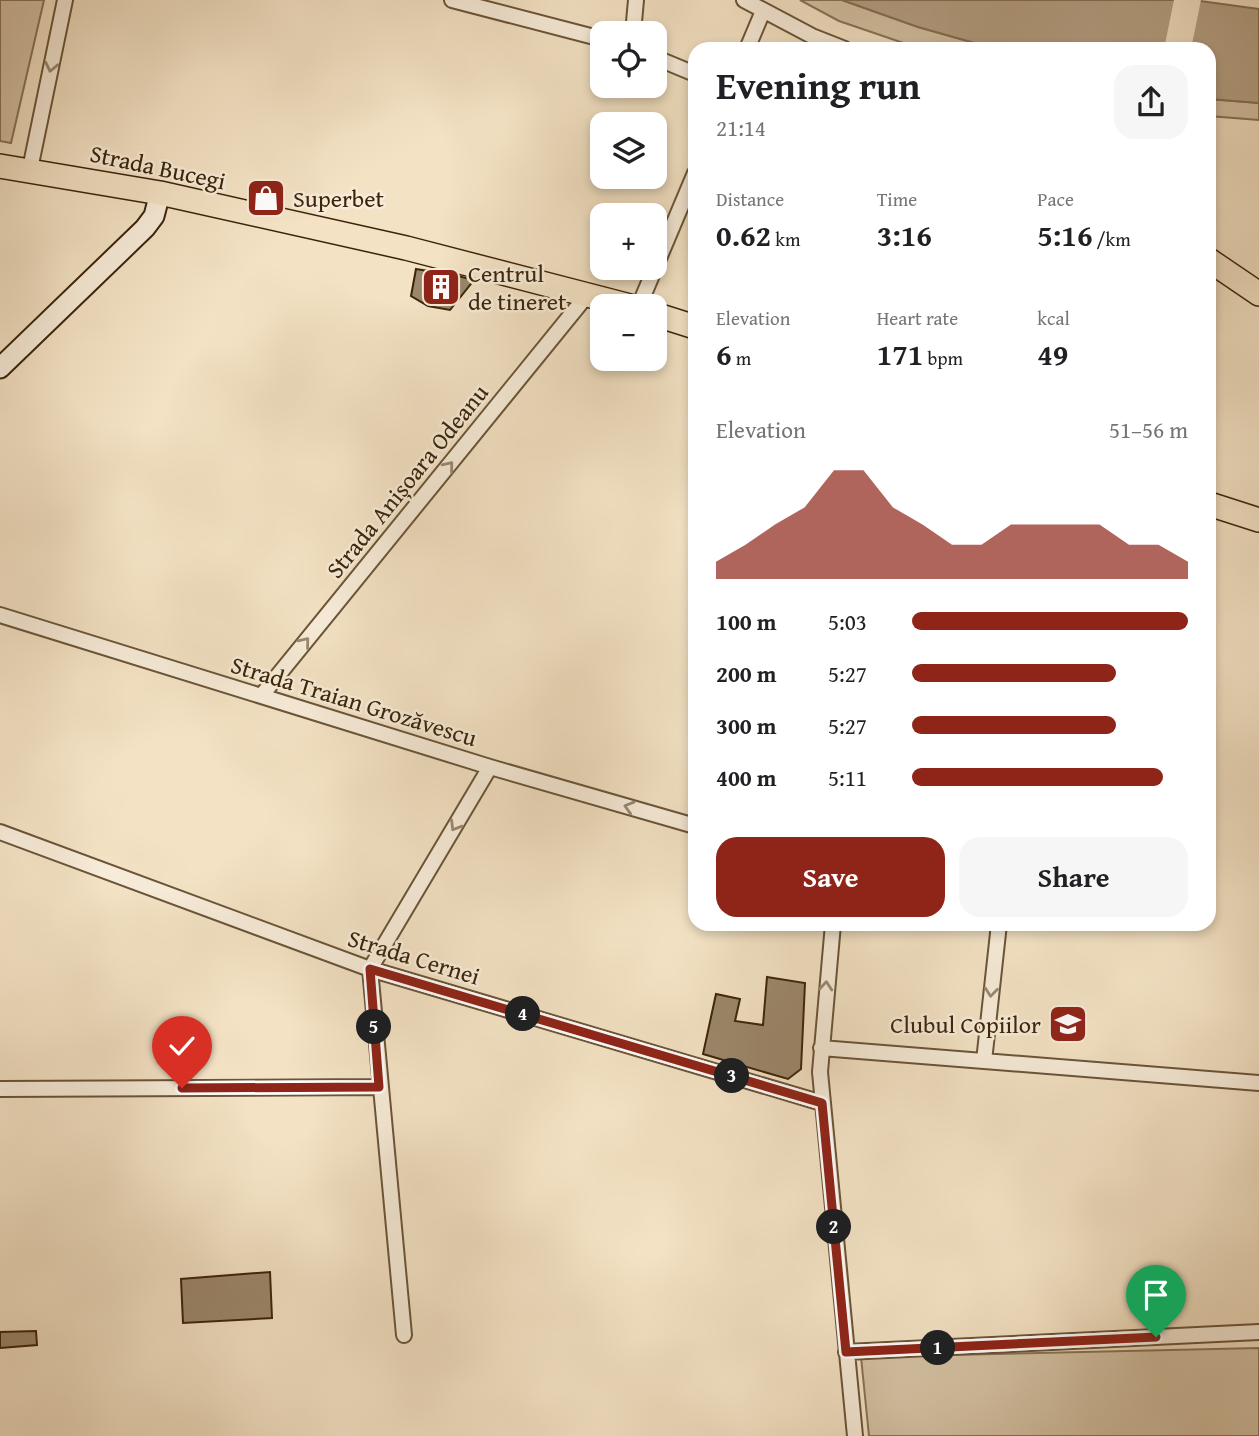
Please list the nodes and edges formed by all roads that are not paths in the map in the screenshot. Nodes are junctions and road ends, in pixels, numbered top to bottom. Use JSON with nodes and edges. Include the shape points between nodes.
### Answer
{"nodes":[{"id":1,"x":65,"y":0,"type":"edge"},
{"id":2,"x":452,"y":0,"type":"edge"},
{"id":3,"x":636,"y":0,"type":"edge"},
{"id":4,"x":744,"y":0,"type":"edge"},
{"id":5,"x":763,"y":11,"type":"junction"},
{"id":6,"x":634,"y":21,"type":"edge"},
{"id":7,"x":590,"y":36,"type":"edge"},
{"id":8,"x":750,"y":42,"type":"edge"},
{"id":9,"x":830,"y":42,"type":"edge"},
{"id":10,"x":667,"y":62,"type":"edge"},
{"id":11,"x":688,"y":71,"type":"edge"},
{"id":12,"x":0,"y":166,"type":"edge"},
{"id":13,"x":30,"y":169,"type":"junction"},
{"id":14,"x":688,"y":190,"type":"edge"},
{"id":15,"x":160,"y":193,"type":"junction"},
{"id":16,"x":1216,"y":265,"type":"edge"},
{"id":17,"x":1259,"y":293,"type":"edge"},
{"id":18,"x":588,"y":294,"type":"joint"},
{"id":19,"x":644,"y":294,"type":"edge"},
{"id":20,"x":667,"y":318,"type":"edge"},
{"id":21,"x":688,"y":325,"type":"edge"},
{"id":22,"x":0,"y":368,"type":"edge"},
{"id":23,"x":1216,"y":506,"type":"edge"},
{"id":24,"x":1259,"y":520,"type":"edge"},
{"id":25,"x":0,"y":615,"type":"edge"},
{"id":26,"x":262,"y":695,"type":"junction"},
{"id":27,"x":490,"y":768,"type":"junction"},
{"id":28,"x":688,"y":824,"type":"edge"},
{"id":29,"x":0,"y":832,"type":"edge"},
{"id":30,"x":832,"y":931,"type":"edge"},
{"id":31,"x":998,"y":931,"type":"edge"},
{"id":32,"x":370,"y":969,"type":"junction"},
{"id":33,"x":821,"y":1048,"type":"junction"},
{"id":34,"x":984,"y":1061,"type":"junction"},
{"id":35,"x":1259,"y":1083,"type":"edge"},
{"id":36,"x":379,"y":1087,"type":"junction"},
{"id":37,"x":0,"y":1089,"type":"edge"},
{"id":38,"x":822,"y":1103,"type":"junction"},
{"id":39,"x":1259,"y":1332,"type":"edge"},
{"id":40,"x":404,"y":1335,"type":"dead end"},
{"id":41,"x":846,"y":1352,"type":"junction"},
{"id":42,"x":855,"y":1436,"type":"edge"}],
"edges":[{"from":1,"to":13,"type":"street","one_way":true},
{"from":2,"to":7,"type":"street"},
{"from":3,"to":6,"type":"street"},
{"from":4,"to":5,"type":"street"},
{"from":5,"to":8,"type":"street"},
{"from":5,"to":9,"type":"street"},
{"from":10,"to":11,"type":"street"},
{"from":12,"to":13,"type":"main road","name":"Strada Bucegi"},
{"from":13,"to":15,"type":"main road","name":"Strada Bucegi"},
{"from":14,"to":19,"type":"street"},
{"from":15,"to":18,"type":"main road","name":"Strada Bucegi"},
{"from":15,"to":22,"type":"main road","via":[[154,216],[145,228]]},
{"from":16,"to":17,"type":"main road"},
{"from":26,"to":18,"type":"street","name":"Strada Anișoara Odeanu","one_way":true},
{"from":20,"to":21,"type":"main road"},
{"from":23,"to":24,"type":"main road"},
{"from":25,"to":26,"type":"street","name":"Strada Traian Grozăvescu"},
{"from":26,"to":27,"type":"street","name":"Strada Traian Grozăvescu"},
{"from":28,"to":27,"type":"street","name":"Strada Traian Grozăvescu","one_way":true},
{"from":27,"to":32,"type":"street","one_way":true},
{"from":29,"to":32,"type":"street","name":"Strada Cernei"},
{"from":33,"to":30,"type":"street","one_way":true},
{"from":31,"to":34,"type":"street","one_way":true},
{"from":32,"to":36,"type":"street"},
{"from":32,"to":38,"type":"street","name":"Strada Cernei"},
{"from":33,"to":34,"type":"street"},
{"from":33,"to":38,"type":"street"},
{"from":34,"to":35,"type":"street"},
{"from":36,"to":37,"type":"street"},
{"from":36,"to":40,"type":"street"},
{"from":38,"to":41,"type":"street"},
{"from":39,"to":41,"type":"street"},
{"from":41,"to":42,"type":"street"}]}
